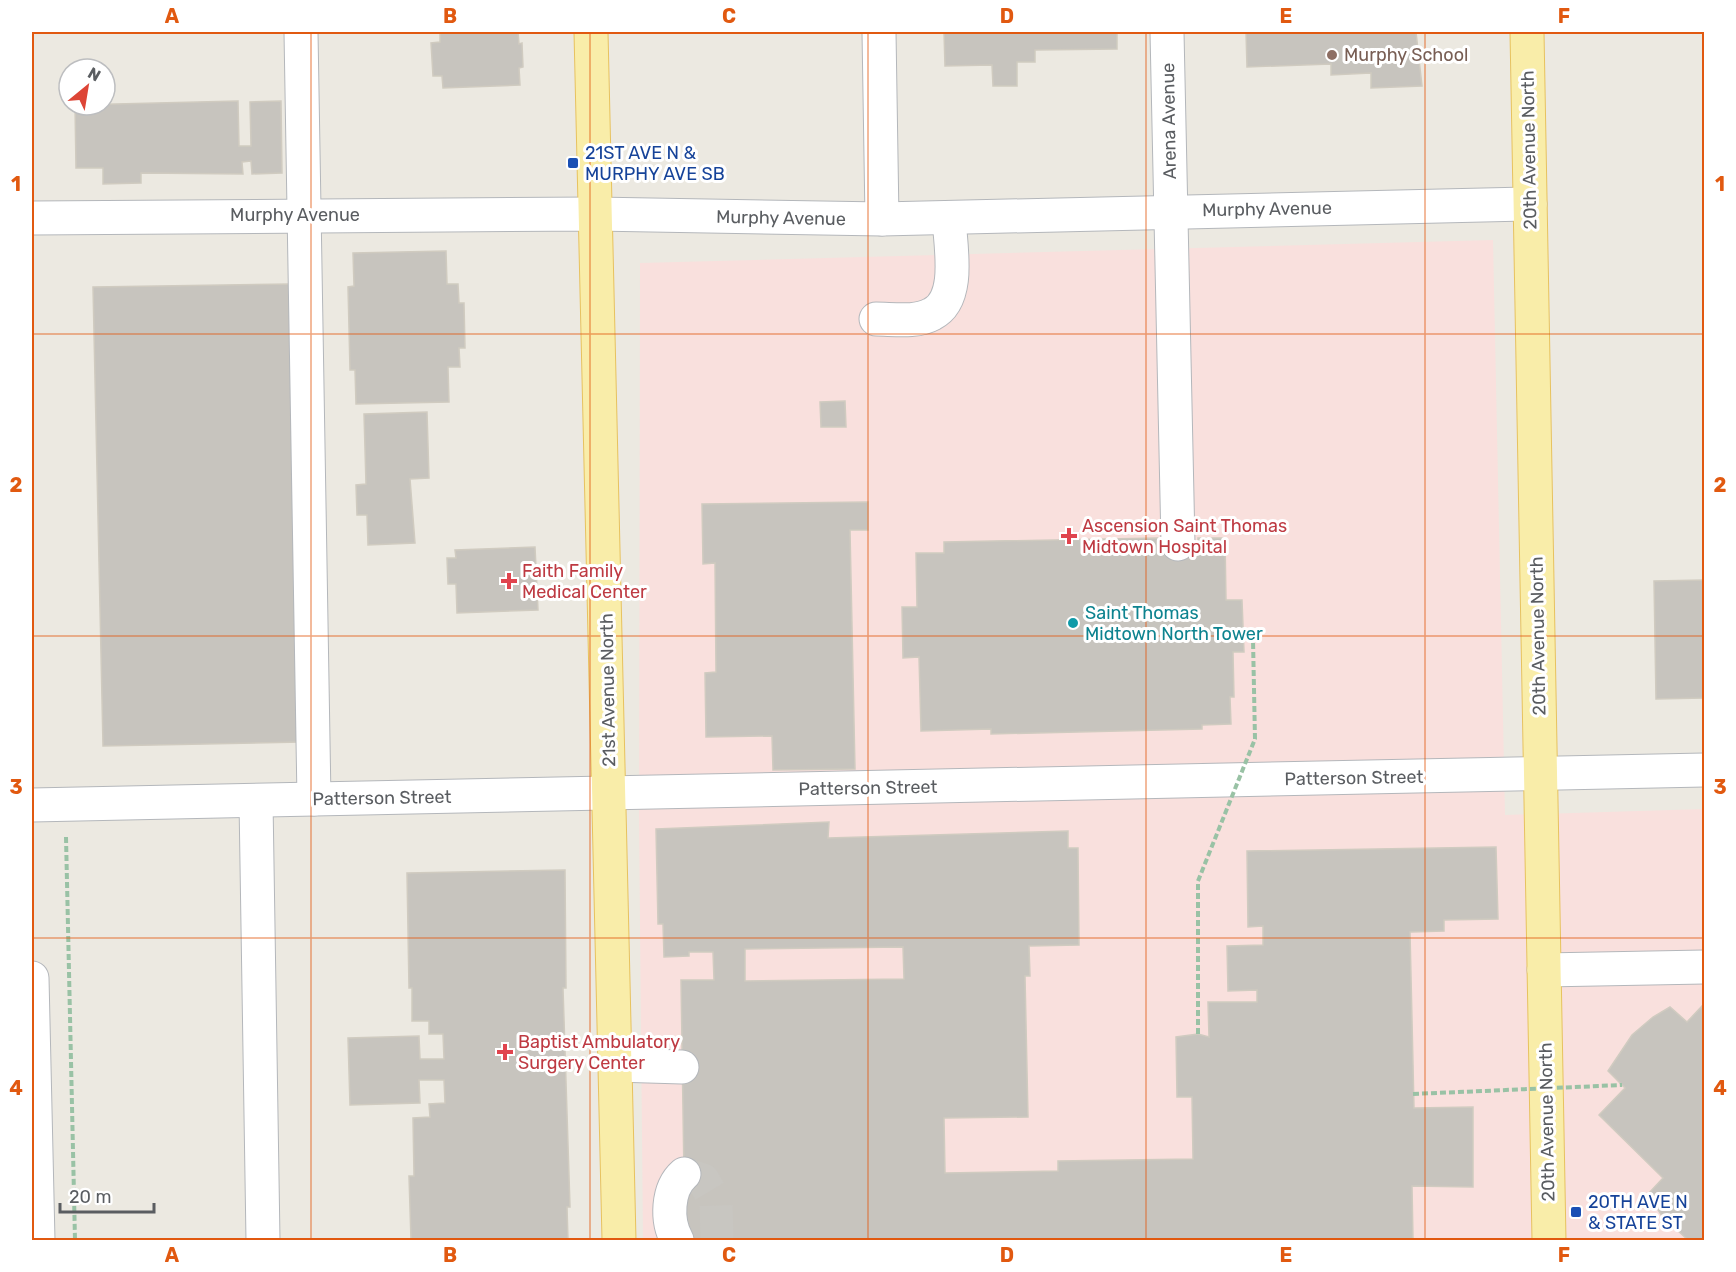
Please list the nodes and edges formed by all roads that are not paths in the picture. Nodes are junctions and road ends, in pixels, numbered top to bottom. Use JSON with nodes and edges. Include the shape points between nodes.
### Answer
{"nodes":[{"id":1,"x":301,"y":32,"type":"edge"},
{"id":2,"x":591,"y":32,"type":"edge"},
{"id":3,"x":879,"y":32,"type":"edge"},
{"id":4,"x":1167,"y":32,"type":"edge"},
{"id":5,"x":1527,"y":32,"type":"edge"},
{"id":6,"x":1530,"y":204,"type":"junction"},
{"id":7,"x":1170,"y":211,"type":"junction"},
{"id":8,"x":303,"y":214,"type":"junction"},
{"id":9,"x":595,"y":214,"type":"junction"},
{"id":10,"x":32,"y":218,"type":"edge"},
{"id":11,"x":949,"y":218,"type":"junction"},
{"id":12,"x":882,"y":219,"type":"junction"},
{"id":13,"x":876,"y":319,"type":"dead end"},
{"id":14,"x":1178,"y":544,"type":"dead end"},
{"id":15,"x":1704,"y":770,"type":"edge"},
{"id":16,"x":1540,"y":773,"type":"junction"},
{"id":17,"x":610,"y":793,"type":"junction"},
{"id":18,"x":314,"y":799,"type":"junction"},
{"id":19,"x":256,"y":801,"type":"junction"},
{"id":20,"x":32,"y":805,"type":"edge"},
{"id":21,"x":1703,"y":967,"type":"edge"},
{"id":22,"x":1544,"y":970,"type":"junction"},
{"id":23,"x":32,"y":978,"type":"edge"},
{"id":24,"x":615,"y":1065,"type":"junction"},
{"id":25,"x":682,"y":1067,"type":"dead end"},
{"id":26,"x":34,"y":1097,"type":"edge"},
{"id":27,"x":684,"y":1174,"type":"dead end"},
{"id":28,"x":38,"y":1240,"type":"edge"},
{"id":29,"x":263,"y":1240,"type":"edge"},
{"id":30,"x":619,"y":1240,"type":"edge"},
{"id":31,"x":677,"y":1240,"type":"edge"},
{"id":32,"x":1549,"y":1240,"type":"edge"}],
"edges":[{"from":1,"to":8,"type":"street"},
{"from":2,"to":9,"type":"main road","name":"21st Avenue North"},
{"from":3,"to":12,"type":"street"},
{"from":4,"to":7,"type":"street","name":"Arena Avenue"},
{"from":5,"to":6,"type":"main road","name":"20th Avenue North"},
{"from":6,"to":7,"type":"street","name":"Murphy Avenue"},
{"from":6,"to":16,"type":"main road","name":"20th Avenue North"},
{"from":7,"to":11,"type":"street","name":"Murphy Avenue"},
{"from":7,"to":14,"type":"street","name":"Arena Avenue"},
{"from":8,"to":9,"type":"street","name":"Murphy Avenue"},
{"from":8,"to":10,"type":"street","name":"Murphy Avenue"},
{"from":8,"to":18,"type":"street"},
{"from":9,"to":12,"type":"street","name":"Murphy Avenue"},
{"from":9,"to":17,"type":"main road","name":"21st Avenue North"},
{"from":11,"to":12,"type":"street","name":"Murphy Avenue"},
{"from":11,"to":13,"type":"street","via":[[950,287],[943,304],[932,315],[920,318]]},
{"from":15,"to":16,"type":"street","name":"Patterson Street"},
{"from":16,"to":17,"type":"street","name":"Patterson Street"},
{"from":16,"to":22,"type":"main road","name":"20th Avenue North"},
{"from":17,"to":18,"type":"street","name":"Patterson Street"},
{"from":17,"to":24,"type":"main road","name":"21st Avenue North"},
{"from":18,"to":19,"type":"street","name":"Patterson Street"},
{"from":19,"to":20,"type":"street","name":"Patterson Street"},
{"from":19,"to":29,"type":"street"},
{"from":21,"to":22,"type":"street"},
{"from":22,"to":32,"type":"main road","name":"20th Avenue North"},
{"from":23,"to":26,"type":"street"},
{"from":24,"to":25,"type":"street"},
{"from":24,"to":30,"type":"main road","name":"21st Avenue North"},
{"from":26,"to":28,"type":"street"},
{"from":27,"to":31,"type":"street","via":[[670,1194],[672,1232]]}]}
